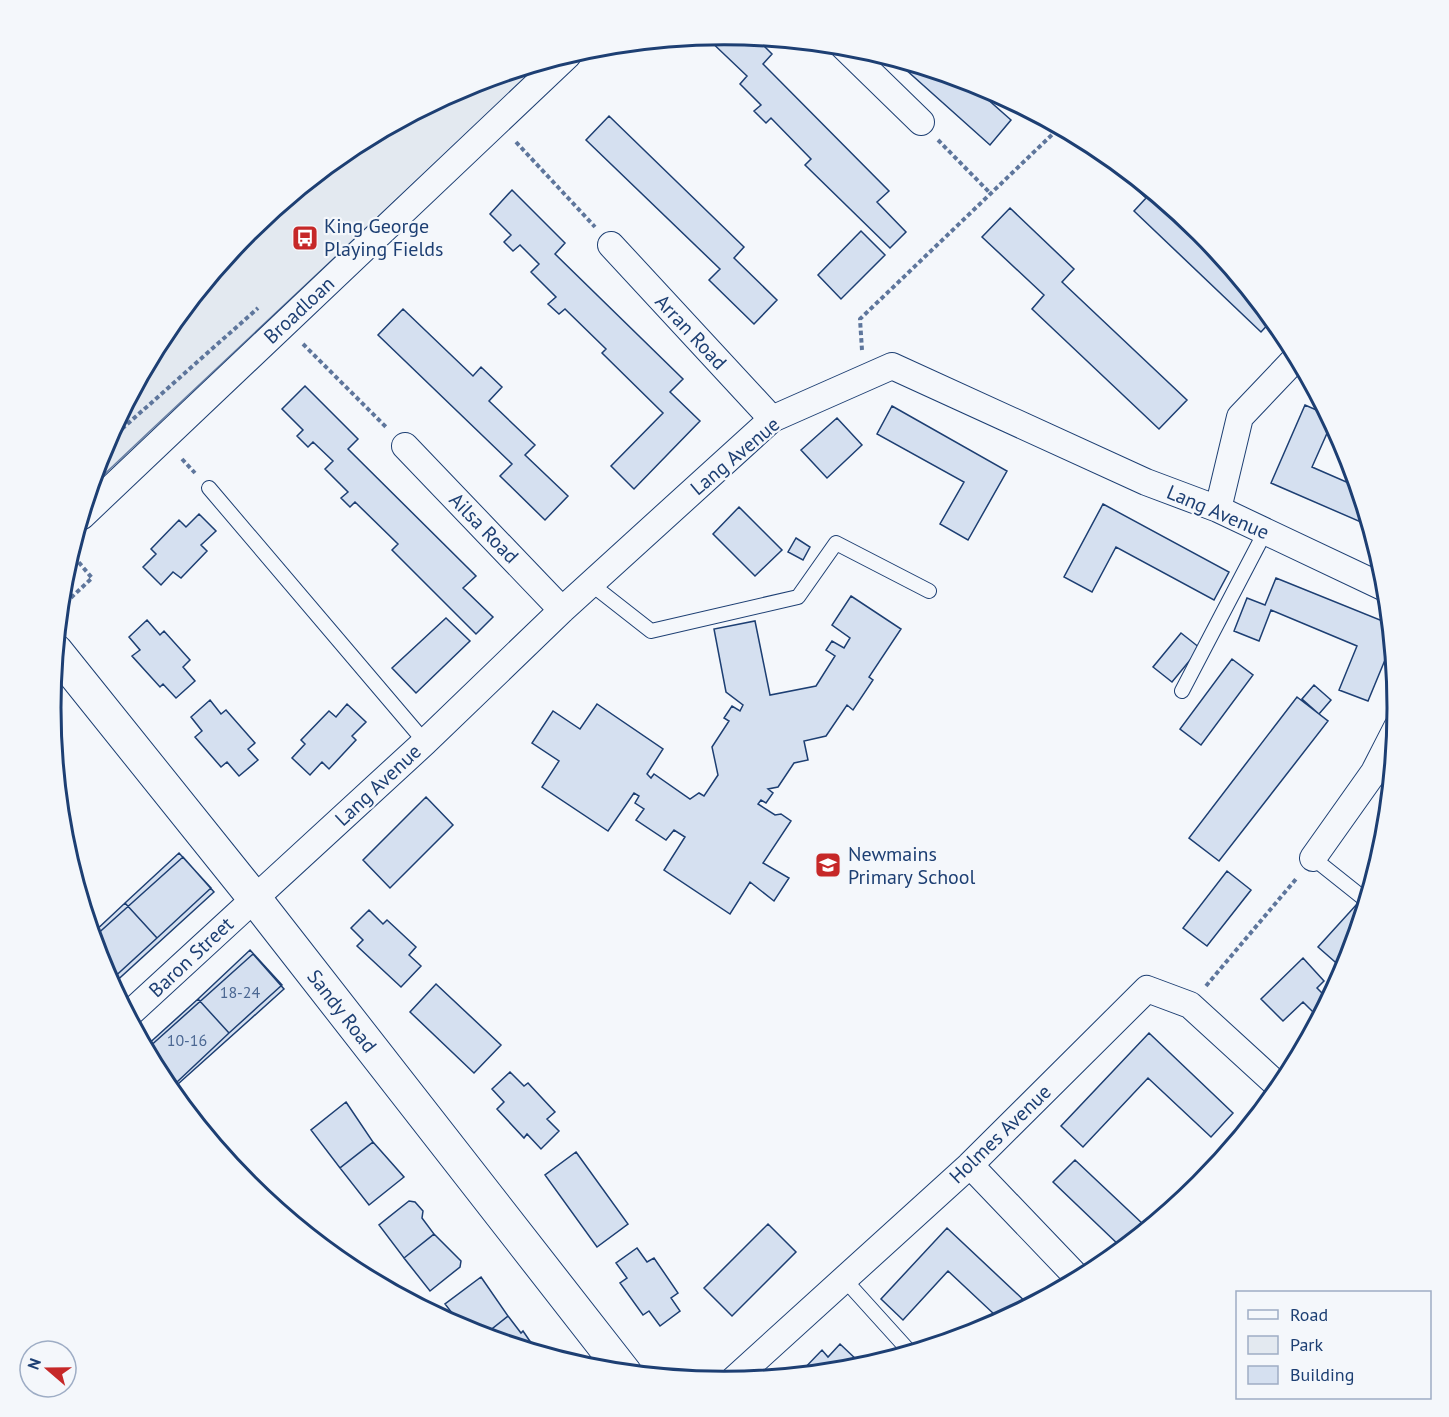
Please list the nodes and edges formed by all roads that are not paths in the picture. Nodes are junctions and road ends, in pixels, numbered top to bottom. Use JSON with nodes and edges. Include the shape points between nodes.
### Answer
{"nodes":[{"id":1,"x":856,"y":58,"type":"edge"},
{"id":2,"x":554,"y":68,"type":"edge"},
{"id":3,"x":921,"y":123,"type":"road end"},
{"id":4,"x":611,"y":245,"type":"road end"},
{"id":5,"x":1291,"y":364,"type":"edge"},
{"id":6,"x":772,"y":419,"type":"junction"},
{"id":7,"x":405,"y":446,"type":"road end"},
{"id":8,"x":209,"y":488,"type":"road end"},
{"id":9,"x":93,"y":506,"type":"edge"},
{"id":10,"x":1218,"y":509,"type":"junction"},
{"id":11,"x":1265,"y":532,"type":"junction"},
{"id":12,"x":591,"y":584,"type":"junction"},
{"id":13,"x":1376,"y":584,"type":"edge"},
{"id":14,"x":929,"y":591,"type":"dead end"},
{"id":15,"x":562,"y":610,"type":"junction"},
{"id":16,"x":63,"y":659,"type":"edge"},
{"id":17,"x":1182,"y":691,"type":"dead end"},
{"id":18,"x":425,"y":742,"type":"junction"},
{"id":19,"x":1387,"y":746,"type":"edge"},
{"id":20,"x":1314,"y":858,"type":"joint"},
{"id":21,"x":1361,"y":896,"type":"edge"},
{"id":22,"x":255,"y":899,"type":"junction"},
{"id":23,"x":133,"y":1010,"type":"edge"},
{"id":24,"x":1273,"y":1081,"type":"dead end"},
{"id":25,"x":970,"y":1165,"type":"junction"},
{"id":26,"x":1073,"y":1273,"type":"edge"},
{"id":27,"x":845,"y":1280,"type":"junction"},
{"id":28,"x":905,"y":1346,"type":"edge"},
{"id":29,"x":617,"y":1363,"type":"edge"},
{"id":30,"x":743,"y":1372,"type":"edge"}],
"edges":[{"from":1,"to":3,"type":"street"},
{"from":2,"to":9,"type":"street","name":"Broadloan"},
{"from":4,"to":6,"type":"street","name":"Arran Road"},
{"from":5,"to":10,"type":"street","via":[[1240,417]]},
{"from":6,"to":10,"type":"street","name":"Lang Avenue","via":[[892,366],[1146,482]]},
{"from":6,"to":12,"type":"street","name":"Lang Avenue"},
{"from":7,"to":15,"type":"street","name":"Ailsa Road"},
{"from":8,"to":18,"type":"lane"},
{"from":10,"to":11,"type":"street","name":"Lang Avenue"},
{"from":11,"to":13,"type":"street","name":"Lang Avenue"},
{"from":11,"to":17,"type":"lane"},
{"from":12,"to":14,"type":"lane","via":[[651,631],[798,597],[836,543]]},
{"from":12,"to":15,"type":"street","name":"Lang Avenue"},
{"from":15,"to":18,"type":"street","name":"Lang Avenue"},
{"from":16,"to":22,"type":"main road","name":"Sandy Road"},
{"from":18,"to":22,"type":"street","name":"Lang Avenue"},
{"from":19,"to":20,"type":"street","via":[[1374,772]]},
{"from":20,"to":21,"type":"lane"},
{"from":22,"to":23,"type":"street","name":"Baron Street"},
{"from":22,"to":29,"type":"main road","name":"Sandy Road"},
{"from":24,"to":25,"type":"street","name":"Holmes Avenue","via":[[1190,1005],[1147,989]]},
{"from":25,"to":26,"type":"street"},
{"from":25,"to":27,"type":"street","name":"Holmes Avenue"},
{"from":27,"to":28,"type":"lane"},
{"from":27,"to":30,"type":"street","name":"Holmes Avenue"}]}
